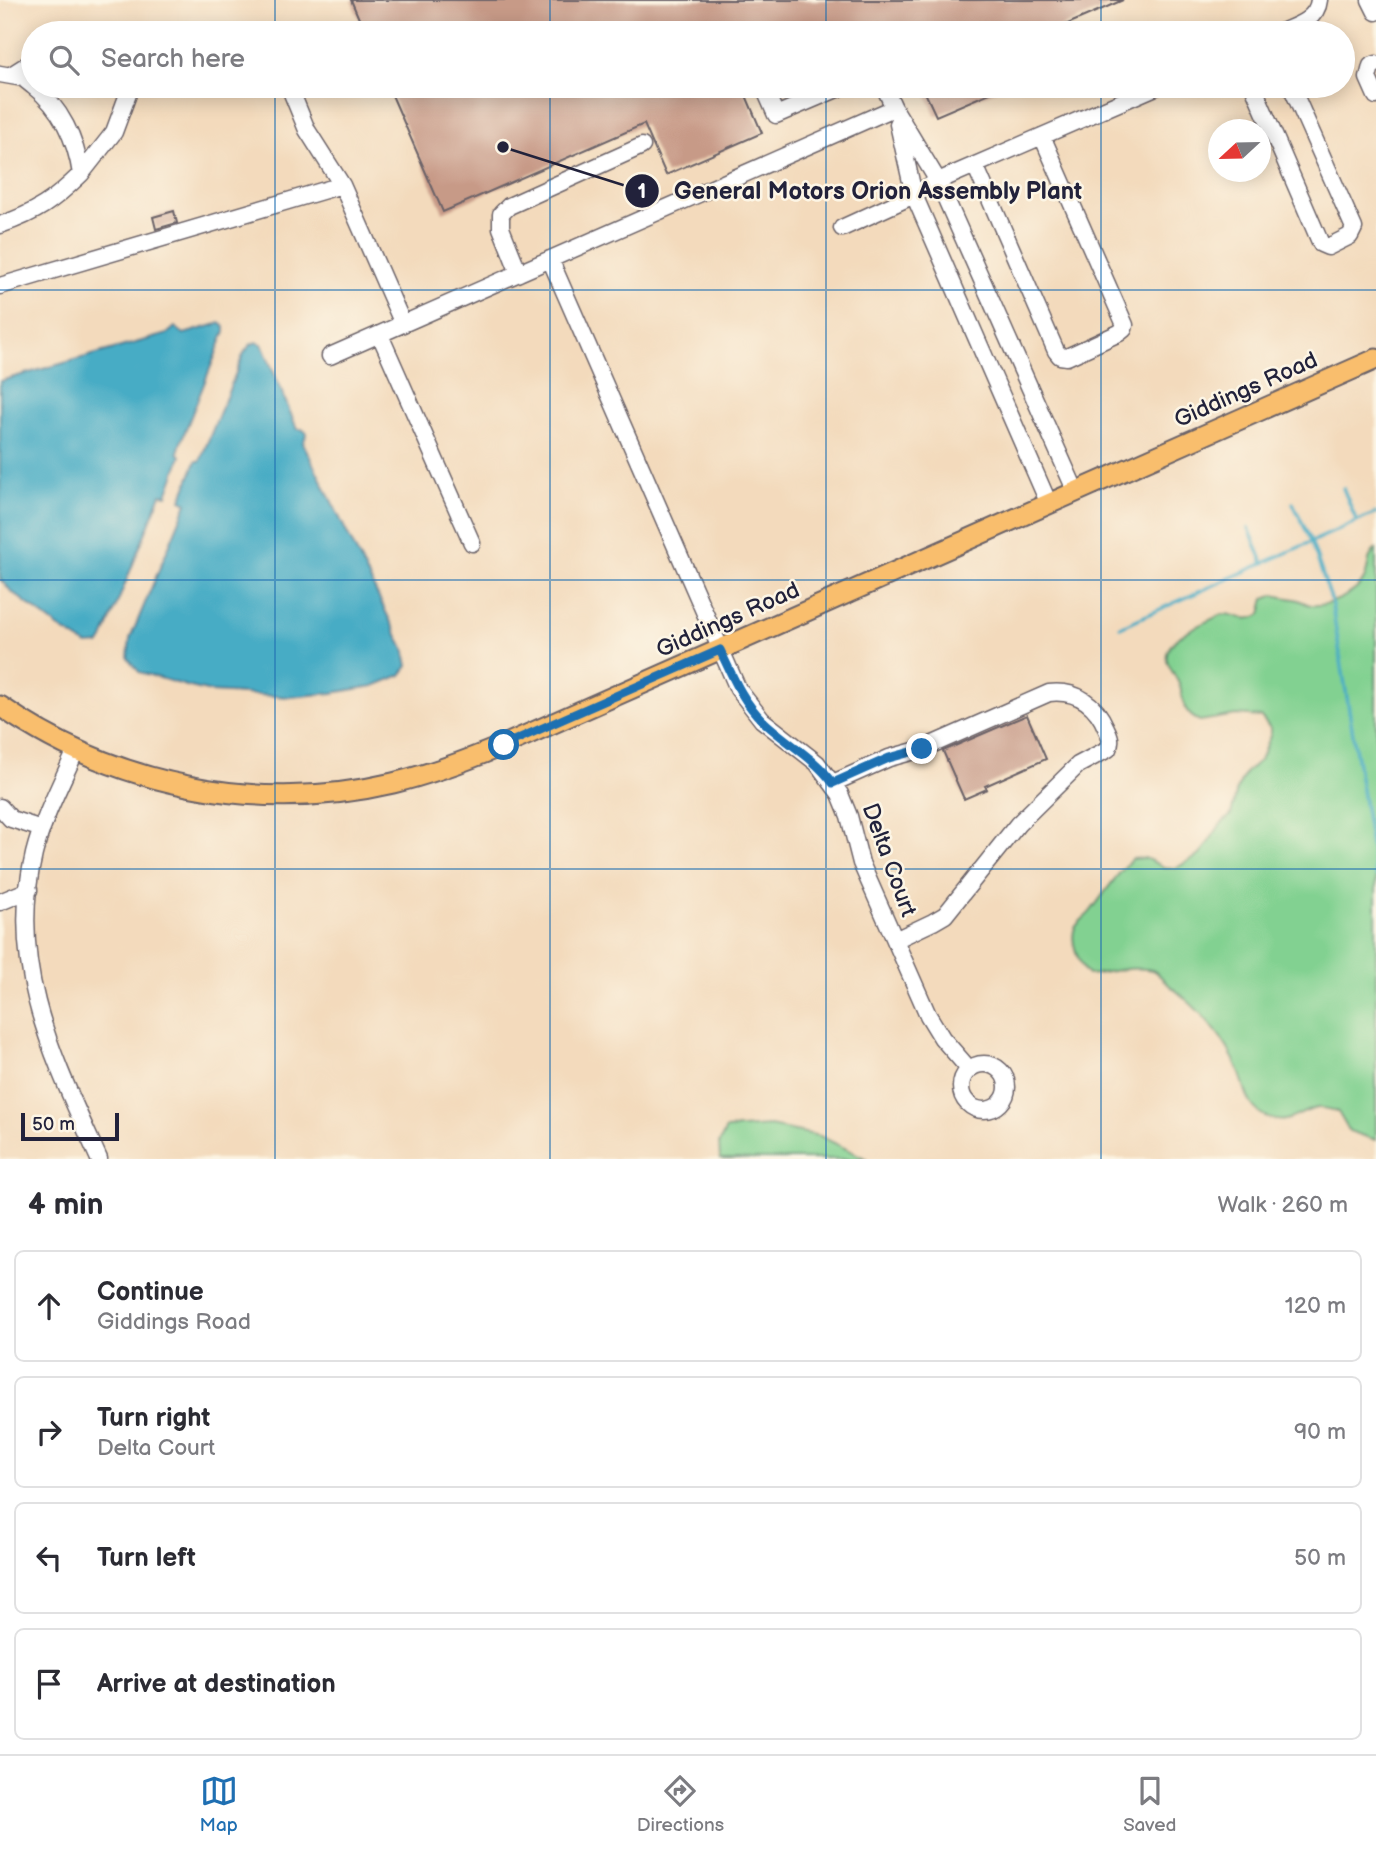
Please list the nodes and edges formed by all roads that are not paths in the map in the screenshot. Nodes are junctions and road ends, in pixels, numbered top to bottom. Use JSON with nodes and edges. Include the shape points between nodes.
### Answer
{"nodes":[{"id":1,"x":1319,"y":0,"type":"edge"},
{"id":2,"x":1370,"y":0,"type":"edge"},
{"id":3,"x":1376,"y":12,"type":"edge"},
{"id":4,"x":1303,"y":21,"type":"edge"},
{"id":5,"x":1376,"y":64,"type":"edge"},
{"id":6,"x":1376,"y":96,"type":"edge"},
{"id":7,"x":47,"y":98,"type":"edge"},
{"id":8,"x":127,"y":98,"type":"edge"},
{"id":9,"x":294,"y":98,"type":"edge"},
{"id":10,"x":769,"y":98,"type":"edge"},
{"id":11,"x":816,"y":98,"type":"edge"},
{"id":12,"x":889,"y":98,"type":"edge"},
{"id":13,"x":1130,"y":98,"type":"edge"},
{"id":14,"x":1258,"y":98,"type":"edge"},
{"id":15,"x":1296,"y":98,"type":"edge"},
{"id":16,"x":894,"y":108,"type":"junction"},
{"id":17,"x":1042,"y":136,"type":"junction"},
{"id":18,"x":642,"y":146,"type":"dead end"},
{"id":19,"x":975,"y":165,"type":"junction"},
{"id":20,"x":81,"y":174,"type":"junction"},
{"id":21,"x":938,"y":181,"type":"junction"},
{"id":22,"x":342,"y":185,"type":"junction"},
{"id":23,"x":914,"y":195,"type":"junction"},
{"id":24,"x":0,"y":225,"type":"edge"},
{"id":25,"x":842,"y":228,"type":"dead end"},
{"id":26,"x":550,"y":259,"type":"junction"},
{"id":27,"x":519,"y":273,"type":"junction"},
{"id":28,"x":0,"y":286,"type":"edge"},
{"id":29,"x":403,"y":324,"type":"junction"},
{"id":30,"x":380,"y":334,"type":"junction"},
{"id":31,"x":330,"y":356,"type":"dead end"},
{"id":32,"x":1376,"y":359,"type":"edge"},
{"id":33,"x":1076,"y":492,"type":"junction"},
{"id":34,"x":1049,"y":504,"type":"junction"},
{"id":35,"x":472,"y":543,"type":"dead end"},
{"id":36,"x":720,"y":650,"type":"junction"},
{"id":37,"x":0,"y":706,"type":"edge"},
{"id":38,"x":75,"y":750,"type":"junction"},
{"id":39,"x":833,"y":783,"type":"junction"},
{"id":40,"x":0,"y":807,"type":"edge"},
{"id":41,"x":42,"y":829,"type":"junction"},
{"id":42,"x":29,"y":890,"type":"junction"},
{"id":43,"x":0,"y":902,"type":"edge"},
{"id":44,"x":895,"y":940,"type":"junction"},
{"id":45,"x":969,"y":1069,"type":"dead end"},
{"id":46,"x":99,"y":1159,"type":"edge"}],
"edges":[{"from":1,"to":4,"type":"street","via":[[1318,8]]},
{"from":2,"to":3,"type":"street"},
{"from":5,"to":6,"type":"street","via":[[1368,78]]},
{"from":7,"to":20,"type":"street","via":[[78,150]]},
{"from":8,"to":20,"type":"street","via":[[114,132]]},
{"from":9,"to":22,"type":"street","via":[[307,130]]},
{"from":10,"to":11,"type":"street","via":[[776,115]]},
{"from":12,"to":16,"type":"street"},
{"from":13,"to":17,"type":"street"},
{"from":14,"to":15,"type":"street","via":[[1321,244],[1328,247],[1350,236],[1354,228]]},
{"from":16,"to":21,"type":"street"},
{"from":16,"to":23,"type":"street"},
{"from":16,"to":26,"type":"street"},
{"from":17,"to":19,"type":"street"},
{"from":17,"to":19,"type":"street","via":[[1125,325],[1119,333],[1067,357],[1056,351]]},
{"from":18,"to":27,"type":"street","via":[[509,205],[501,214],[501,228]]},
{"from":19,"to":21,"type":"street"},
{"from":20,"to":24,"type":"street","via":[[52,202]]},
{"from":21,"to":23,"type":"street"},
{"from":21,"to":33,"type":"street"},
{"from":22,"to":28,"type":"street"},
{"from":22,"to":29,"type":"street"},
{"from":23,"to":25,"type":"street"},
{"from":23,"to":34,"type":"street"},
{"from":26,"to":27,"type":"street"},
{"from":26,"to":36,"type":"street","name":"Delta Court"},
{"from":27,"to":29,"type":"street"},
{"from":29,"to":30,"type":"street"},
{"from":30,"to":31,"type":"street"},
{"from":30,"to":35,"type":"street"},
{"from":32,"to":33,"type":"main road","name":"Giddings Road"},
{"from":33,"to":34,"type":"main road","name":"Giddings Road"},
{"from":34,"to":36,"type":"main road","name":"Giddings Road"},
{"from":36,"to":38,"type":"main road","name":"Giddings Road","via":[[471,759],[418,777],[356,790],[275,796],[204,790],[134,773]]},
{"from":36,"to":39,"type":"street","name":"Delta Court","via":[[754,711]]},
{"from":37,"to":38,"type":"main road","name":"Giddings Road"},
{"from":38,"to":41,"type":"street"},
{"from":39,"to":44,"type":"street","name":"Delta Court"},
{"from":39,"to":44,"type":"street","via":[[1049,693],[1063,693],[1093,705],[1110,737],[1108,749],[1072,770],[1013,829],[945,915]]},
{"from":40,"to":41,"type":"street","via":[[11,819]]},
{"from":41,"to":42,"type":"street"},
{"from":42,"to":43,"type":"street"},
{"from":42,"to":46,"type":"street","via":[[28,942],[36,1004],[57,1066]]},
{"from":44,"to":45,"type":"street","name":"Delta Court","via":[[934,1026]]}]}
